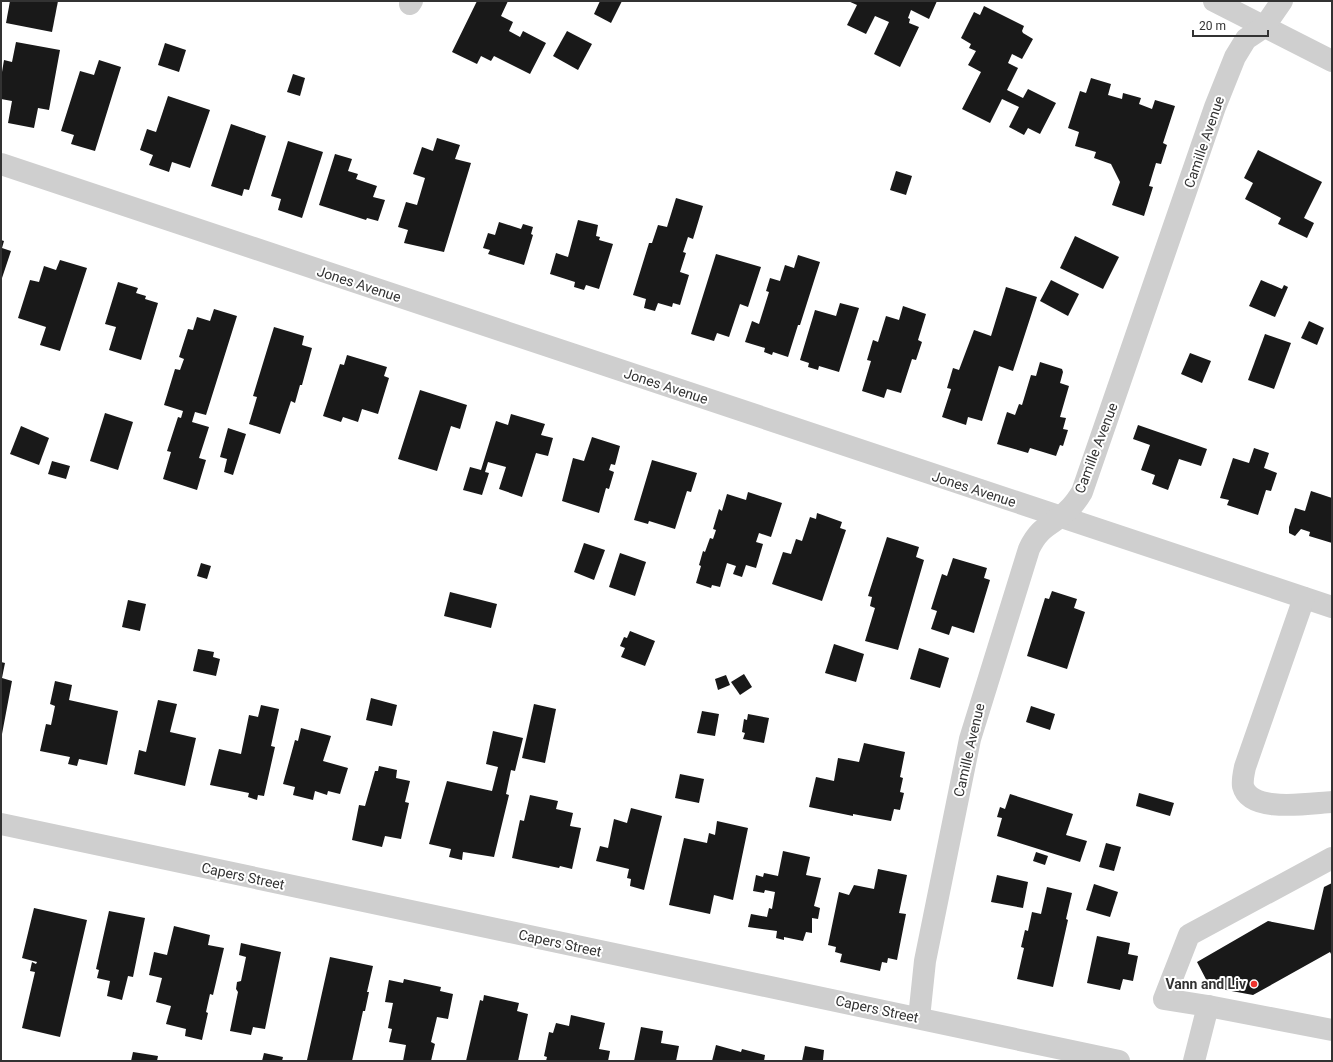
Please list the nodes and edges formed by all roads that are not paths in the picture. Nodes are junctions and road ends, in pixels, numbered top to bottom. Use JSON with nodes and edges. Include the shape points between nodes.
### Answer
{"nodes":[{"id":1,"x":1214,"y":1,"type":"edge"},
{"id":2,"x":1282,"y":1,"type":"edge"},
{"id":3,"x":1264,"y":26,"type":"junction"},
{"id":4,"x":1332,"y":61,"type":"edge"},
{"id":5,"x":1,"y":164,"type":"edge"},
{"id":6,"x":1059,"y":517,"type":"junction"},
{"id":7,"x":1304,"y":598,"type":"junction"},
{"id":8,"x":1332,"y":607,"type":"edge"},
{"id":9,"x":1332,"y":802,"type":"edge"},
{"id":10,"x":1,"y":824,"type":"edge"},
{"id":11,"x":1332,"y":858,"type":"edge"},
{"id":12,"x":1208,"y":1006,"type":"junction"},
{"id":13,"x":919,"y":1018,"type":"junction"},
{"id":14,"x":1332,"y":1030,"type":"edge"},
{"id":15,"x":1120,"y":1061,"type":"edge"},
{"id":16,"x":1194,"y":1061,"type":"edge"}],
"edges":[{"from":1,"to":3,"type":"street"},
{"from":2,"to":3,"type":"street","name":"Camille Avenue"},
{"from":3,"to":4,"type":"street"},
{"from":3,"to":6,"type":"street","name":"Camille Avenue","via":[[1246,39],[1235,57],[1082,492],[1071,507]]},
{"from":5,"to":6,"type":"street","name":"Jones Avenue"},
{"from":6,"to":7,"type":"street","name":"Jones Avenue"},
{"from":6,"to":13,"type":"street","name":"Camille Avenue","via":[[1035,536],[1028,549],[970,739],[925,961]]},
{"from":7,"to":8,"type":"street","name":"Jones Avenue"},
{"from":7,"to":9,"type":"street","via":[[1245,767],[1243,786],[1250,796],[1261,802],[1281,806]]},
{"from":10,"to":13,"type":"street","name":"Capers Street"},
{"from":11,"to":12,"type":"street","via":[[1190,935],[1164,999]]},
{"from":12,"to":14,"type":"street"},
{"from":12,"to":16,"type":"street"},
{"from":13,"to":15,"type":"street","name":"Capers Street"}]}
